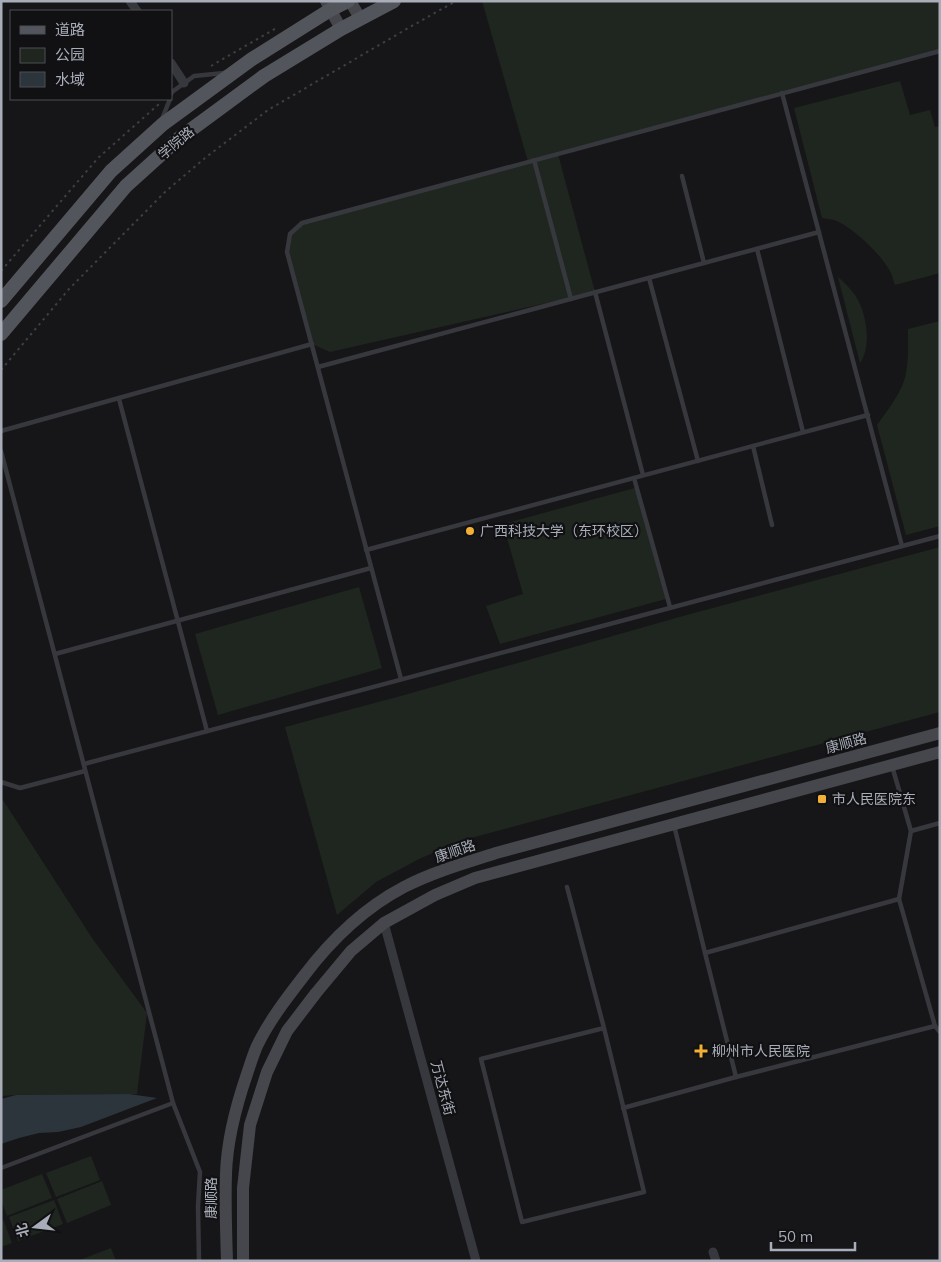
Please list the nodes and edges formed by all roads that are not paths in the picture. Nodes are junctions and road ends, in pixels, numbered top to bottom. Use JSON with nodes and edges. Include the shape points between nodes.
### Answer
{"nodes":[{"id":1,"x":349,"y":1,"type":"edge"},
{"id":2,"x":394,"y":1,"type":"edge"},
{"id":3,"x":328,"y":6,"type":"edge"},
{"id":4,"x":360,"y":18,"type":"junction"},
{"id":5,"x":341,"y":29,"type":"junction"},
{"id":6,"x":940,"y":51,"type":"edge"},
{"id":7,"x":172,"y":65,"type":"edge"},
{"id":8,"x":233,"y":72,"type":"junction"},
{"id":9,"x":184,"y":83,"type":"junction"},
{"id":10,"x":172,"y":92,"type":"edge"},
{"id":11,"x":782,"y":93,"type":"junction"},
{"id":12,"x":170,"y":100,"type":"edge"},
{"id":13,"x":159,"y":127,"type":"junction"},
{"id":14,"x":534,"y":160,"type":"junction"},
{"id":15,"x":682,"y":176,"type":"dead end"},
{"id":16,"x":819,"y":232,"type":"junction"},
{"id":17,"x":757,"y":249,"type":"junction"},
{"id":18,"x":704,"y":263,"type":"junction"},
{"id":19,"x":649,"y":278,"type":"junction"},
{"id":20,"x":595,"y":292,"type":"junction"},
{"id":21,"x":572,"y":299,"type":"junction"},
{"id":22,"x":1,"y":301,"type":"edge"},
{"id":23,"x":1,"y":334,"type":"edge"},
{"id":24,"x":312,"y":344,"type":"junction"},
{"id":25,"x":318,"y":367,"type":"junction"},
{"id":26,"x":119,"y":399,"type":"junction"},
{"id":27,"x":868,"y":415,"type":"junction"},
{"id":28,"x":1,"y":432,"type":"edge"},
{"id":29,"x":803,"y":432,"type":"junction"},
{"id":30,"x":753,"y":446,"type":"junction"},
{"id":31,"x":1,"y":451,"type":"edge"},
{"id":32,"x":698,"y":460,"type":"junction"},
{"id":33,"x":644,"y":475,"type":"junction"},
{"id":34,"x":634,"y":478,"type":"junction"},
{"id":35,"x":772,"y":525,"type":"dead end"},
{"id":36,"x":940,"y":536,"type":"edge"},
{"id":37,"x":902,"y":546,"type":"junction"},
{"id":38,"x":366,"y":550,"type":"junction"},
{"id":39,"x":371,"y":568,"type":"junction"},
{"id":40,"x":670,"y":607,"type":"junction"},
{"id":41,"x":178,"y":620,"type":"junction"},
{"id":42,"x":55,"y":654,"type":"junction"},
{"id":43,"x":401,"y":680,"type":"junction"},
{"id":44,"x":207,"y":731,"type":"junction"},
{"id":45,"x":940,"y":733,"type":"edge"},
{"id":46,"x":940,"y":752,"type":"edge"},
{"id":47,"x":84,"y":764,"type":"junction"},
{"id":48,"x":891,"y":765,"type":"junction"},
{"id":49,"x":85,"y":772,"type":"junction"},
{"id":50,"x":1,"y":782,"type":"edge"},
{"id":51,"x":940,"y":823,"type":"edge"},
{"id":52,"x":674,"y":824,"type":"junction"},
{"id":53,"x":911,"y":831,"type":"junction"},
{"id":54,"x":567,"y":886,"type":"dead end"},
{"id":55,"x":899,"y":899,"type":"junction"},
{"id":56,"x":384,"y":923,"type":"junction"},
{"id":57,"x":706,"y":953,"type":"junction"},
{"id":58,"x":935,"y":1026,"type":"junction"},
{"id":59,"x":604,"y":1028,"type":"junction"},
{"id":60,"x":940,"y":1032,"type":"edge"},
{"id":61,"x":736,"y":1077,"type":"junction"},
{"id":62,"x":172,"y":1103,"type":"junction"},
{"id":63,"x":623,"y":1108,"type":"junction"},
{"id":64,"x":1,"y":1168,"type":"edge"},
{"id":65,"x":199,"y":1261,"type":"edge"},
{"id":66,"x":228,"y":1261,"type":"edge"},
{"id":67,"x":243,"y":1261,"type":"edge"},
{"id":68,"x":476,"y":1261,"type":"edge"}],
"edges":[{"from":1,"to":3,"type":"main road","name":"学院路"},
{"from":1,"to":4,"type":"main road"},
{"from":2,"to":4,"type":"main road","name":"学院路"},
{"from":3,"to":5,"type":"main road"},
{"from":3,"to":8,"type":"main road","name":"学院路"},
{"from":4,"to":5,"type":"main road","name":"学院路"},
{"from":5,"to":23,"type":"main road","name":"学院路","via":[[264,76],[184,135],[126,186]]},
{"from":6,"to":11,"type":"lane"},
{"from":7,"to":9,"type":"street"},
{"from":8,"to":9,"type":"lane","via":[[194,76]]},
{"from":8,"to":13,"type":"main road","name":"学院路"},
{"from":9,"to":10,"type":"lane"},
{"from":11,"to":14,"type":"lane"},
{"from":11,"to":16,"type":"lane"},
{"from":12,"to":13,"type":"lane"},
{"from":13,"to":22,"type":"main road","name":"学院路","via":[[111,171]]},
{"from":14,"to":21,"type":"lane"},
{"from":14,"to":24,"type":"lane","via":[[302,223],[290,234],[287,252]]},
{"from":15,"to":18,"type":"lane"},
{"from":16,"to":17,"type":"lane"},
{"from":16,"to":27,"type":"lane"},
{"from":17,"to":18,"type":"lane"},
{"from":17,"to":29,"type":"lane"},
{"from":18,"to":19,"type":"lane"},
{"from":19,"to":20,"type":"lane"},
{"from":19,"to":32,"type":"lane"},
{"from":20,"to":21,"type":"lane"},
{"from":20,"to":33,"type":"lane"},
{"from":21,"to":25,"type":"lane"},
{"from":24,"to":25,"type":"lane"},
{"from":24,"to":26,"type":"lane"},
{"from":25,"to":38,"type":"lane"},
{"from":26,"to":28,"type":"lane"},
{"from":26,"to":41,"type":"lane"},
{"from":27,"to":29,"type":"lane"},
{"from":27,"to":37,"type":"lane"},
{"from":29,"to":30,"type":"lane"},
{"from":30,"to":32,"type":"lane"},
{"from":30,"to":35,"type":"lane"},
{"from":31,"to":42,"type":"lane"},
{"from":32,"to":33,"type":"lane"},
{"from":33,"to":34,"type":"lane"},
{"from":34,"to":38,"type":"lane"},
{"from":34,"to":40,"type":"lane"},
{"from":36,"to":37,"type":"lane"},
{"from":37,"to":40,"type":"lane"},
{"from":38,"to":39,"type":"lane"},
{"from":39,"to":41,"type":"lane"},
{"from":39,"to":43,"type":"lane"},
{"from":40,"to":43,"type":"lane"},
{"from":41,"to":42,"type":"lane"},
{"from":41,"to":44,"type":"lane"},
{"from":42,"to":47,"type":"lane"},
{"from":43,"to":44,"type":"lane"},
{"from":44,"to":47,"type":"lane"},
{"from":45,"to":66,"type":"main road","name":"康顺路","via":[[496,853],[404,887],[374,906],[340,934],[312,964],[275,1014],[257,1047],[231,1132],[226,1172]]},
{"from":46,"to":48,"type":"main road"},
{"from":47,"to":49,"type":"lane"},
{"from":48,"to":52,"type":"main road"},
{"from":48,"to":53,"type":"lane"},
{"from":49,"to":50,"type":"lane","via":[[20,788]]},
{"from":49,"to":62,"type":"lane"},
{"from":51,"to":53,"type":"lane"},
{"from":52,"to":56,"type":"main road","via":[[475,878]]},
{"from":52,"to":57,"type":"lane"},
{"from":53,"to":55,"type":"lane"},
{"from":54,"to":59,"type":"lane"},
{"from":55,"to":57,"type":"lane"},
{"from":55,"to":58,"type":"lane"},
{"from":56,"to":67,"type":"main road","via":[[351,951],[316,993],[287,1031],[267,1072],[250,1125],[243,1188]]},
{"from":56,"to":68,"type":"street","name":"万达东街"},
{"from":57,"to":61,"type":"lane"},
{"from":58,"to":60,"type":"lane"},
{"from":58,"to":61,"type":"lane"},
{"from":59,"to":63,"type":"lane"},
{"from":59,"to":63,"type":"lane","via":[[481,1059],[522,1222],[644,1192]]},
{"from":61,"to":63,"type":"lane"},
{"from":62,"to":64,"type":"lane"},
{"from":62,"to":65,"type":"lane","via":[[200,1172]]}]}
